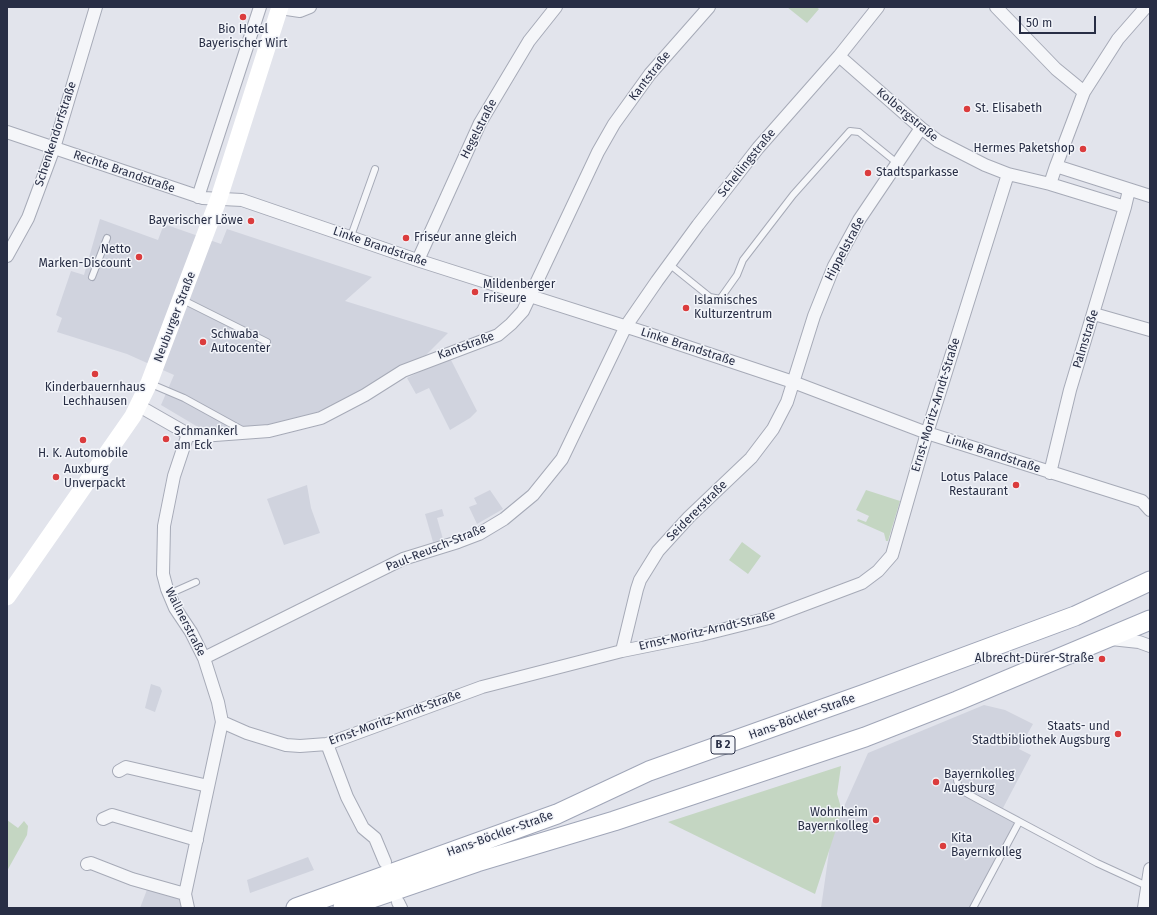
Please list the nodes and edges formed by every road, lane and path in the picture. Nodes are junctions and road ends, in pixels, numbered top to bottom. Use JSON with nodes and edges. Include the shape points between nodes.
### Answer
{"nodes":[{"id":1,"x":96,"y":7,"type":"edge"},
{"id":2,"x":260,"y":7,"type":"edge"},
{"id":3,"x":310,"y":7,"type":"edge"},
{"id":4,"x":556,"y":7,"type":"edge"},
{"id":5,"x":708,"y":7,"type":"edge"},
{"id":6,"x":878,"y":7,"type":"edge"},
{"id":7,"x":996,"y":7,"type":"edge"},
{"id":8,"x":1146,"y":7,"type":"edge"},
{"id":9,"x":280,"y":8,"type":"edge"},
{"id":10,"x":839,"y":56,"type":"junction"},
{"id":11,"x":1084,"y":92,"type":"junction"},
{"id":12,"x":920,"y":128,"type":"junction"},
{"id":13,"x":7,"y":132,"type":"edge"},
{"id":14,"x":54,"y":148,"type":"junction"},
{"id":15,"x":897,"y":163,"type":"junction"},
{"id":16,"x":1056,"y":166,"type":"junction"},
{"id":17,"x":375,"y":169,"type":"dead end"},
{"id":18,"x":1008,"y":174,"type":"junction"},
{"id":19,"x":1050,"y":184,"type":"junction"},
{"id":20,"x":1130,"y":190,"type":"junction"},
{"id":21,"x":1150,"y":196,"type":"edge"},
{"id":22,"x":198,"y":197,"type":"junction"},
{"id":23,"x":219,"y":198,"type":"junction"},
{"id":24,"x":1125,"y":206,"type":"junction"},
{"id":25,"x":350,"y":236,"type":"junction"},
{"id":26,"x":107,"y":238,"type":"dead end"},
{"id":27,"x":7,"y":256,"type":"edge"},
{"id":28,"x":418,"y":260,"type":"junction"},
{"id":29,"x":669,"y":264,"type":"junction"},
{"id":30,"x":92,"y":277,"type":"dead end"},
{"id":31,"x":530,"y":296,"type":"junction"},
{"id":32,"x":182,"y":299,"type":"junction"},
{"id":33,"x":1094,"y":314,"type":"junction"},
{"id":34,"x":626,"y":326,"type":"junction"},
{"id":35,"x":1150,"y":330,"type":"edge"},
{"id":36,"x":267,"y":342,"type":"dead end"},
{"id":37,"x":793,"y":382,"type":"junction"},
{"id":38,"x":149,"y":383,"type":"junction"},
{"id":39,"x":139,"y":406,"type":"junction"},
{"id":40,"x":248,"y":433,"type":"junction"},
{"id":41,"x":927,"y":433,"type":"junction"},
{"id":42,"x":188,"y":434,"type":"junction"},
{"id":43,"x":1050,"y":473,"type":"junction"},
{"id":44,"x":1150,"y":510,"type":"edge"},
{"id":45,"x":1150,"y":581,"type":"edge"},
{"id":46,"x":196,"y":582,"type":"dead end"},
{"id":47,"x":169,"y":594,"type":"junction"},
{"id":48,"x":7,"y":596,"type":"edge"},
{"id":49,"x":1150,"y":620,"type":"edge"},
{"id":50,"x":1108,"y":639,"type":"junction"},
{"id":51,"x":1150,"y":646,"type":"edge"},
{"id":52,"x":622,"y":651,"type":"junction"},
{"id":53,"x":204,"y":658,"type":"junction"},
{"id":54,"x":222,"y":722,"type":"junction"},
{"id":55,"x":327,"y":744,"type":"junction"},
{"id":56,"x":119,"y":771,"type":"dead end"},
{"id":57,"x":957,"y":780,"type":"dead end"},
{"id":58,"x":208,"y":786,"type":"junction"},
{"id":59,"x":103,"y":818,"type":"dead end"},
{"id":60,"x":1019,"y":822,"type":"junction"},
{"id":61,"x":197,"y":840,"type":"junction"},
{"id":62,"x":385,"y":862,"type":"dead end"},
{"id":63,"x":87,"y":864,"type":"dead end"},
{"id":64,"x":1122,"y":867,"type":"dead end"},
{"id":65,"x":1150,"y":869,"type":"edge"},
{"id":66,"x":1121,"y":875,"type":"junction"},
{"id":67,"x":1148,"y":886,"type":"junction"},
{"id":68,"x":185,"y":894,"type":"junction"},
{"id":69,"x":188,"y":908,"type":"edge"},
{"id":70,"x":296,"y":908,"type":"edge"},
{"id":71,"x":343,"y":908,"type":"edge"},
{"id":72,"x":973,"y":908,"type":"edge"},
{"id":73,"x":1144,"y":908,"type":"edge"}],
"edges":[{"from":1,"to":14,"type":"street","name":"Schenkendorfstraße"},
{"from":2,"to":22,"type":"street"},
{"from":3,"to":9,"type":"street","via":[[300,11]]},
{"from":4,"to":28,"type":"street","name":"Hegelstraße","via":[[529,41],[480,123]]},
{"from":5,"to":31,"type":"street","name":"Kantstraße","via":[[659,63],[614,124]]},
{"from":6,"to":10,"type":"street","name":"Schellingstraße"},
{"from":7,"to":11,"type":"street","via":[[1056,69]]},
{"from":8,"to":11,"type":"street","via":[[1118,39]]},
{"from":9,"to":23,"type":"street","name":"Neuburger Straße"},
{"from":10,"to":12,"type":"street","name":"Kolbergstraße"},
{"from":10,"to":29,"type":"street","name":"Schellingstraße","via":[[758,148]]},
{"from":11,"to":16,"type":"street"},
{"from":12,"to":15,"type":"street","name":"Hippelstraße"},
{"from":12,"to":18,"type":"street","name":"Kolbergstraße","via":[[938,141]]},
{"from":13,"to":14,"type":"street","name":"Rechte Brandstraße"},
{"from":14,"to":22,"type":"street","name":"Rechte Brandstraße"},
{"from":14,"to":27,"type":"street","name":"Schenkendorfstraße","via":[[28,218]]},
{"from":15,"to":29,"type":"lane","via":[[859,132],[850,131],[793,195],[742,260],[737,275],[720,299],[710,297]]},
{"from":15,"to":37,"type":"street","name":"Hippelstraße","via":[[856,226],[834,266],[814,316]]},
{"from":16,"to":19,"type":"street"},
{"from":16,"to":20,"type":"street"},
{"from":17,"to":25,"type":"lane"},
{"from":18,"to":19,"type":"street","name":"Kolbergstraße"},
{"from":18,"to":41,"type":"street","name":"Ernst-Moritz-Arndt-Straße"},
{"from":19,"to":24,"type":"street","name":"Kolbergstraße"},
{"from":20,"to":21,"type":"street"},
{"from":20,"to":24,"type":"street"},
{"from":22,"to":23,"type":"street","name":"Rechte Brandstraße"},
{"from":23,"to":25,"type":"street","name":"Linke Brandstraße","via":[[242,200]]},
{"from":23,"to":32,"type":"street","name":"Neuburger Straße"},
{"from":24,"to":33,"type":"street","name":"Palmstraße"},
{"from":25,"to":28,"type":"street","name":"Linke Brandstraße"},
{"from":26,"to":30,"type":"lane"},
{"from":28,"to":31,"type":"street","name":"Linke Brandstraße"},
{"from":29,"to":34,"type":"street","name":"Schellingstraße"},
{"from":31,"to":34,"type":"street","name":"Linke Brandstraße"},
{"from":31,"to":40,"type":"street","name":"Kantstraße","via":[[523,311],[498,335],[403,371],[368,399],[321,418],[276,430]]},
{"from":32,"to":36,"type":"lane"},
{"from":32,"to":38,"type":"street","name":"Neuburger Straße"},
{"from":33,"to":35,"type":"street"},
{"from":33,"to":43,"type":"street","name":"Palmstraße","via":[[1068,397]]},
{"from":34,"to":37,"type":"street","name":"Linke Brandstraße"},
{"from":34,"to":53,"type":"street","name":"Paul-Reusch-Straße","via":[[570,435],[562,459],[542,479],[533,495],[504,519],[479,534],[403,559]]},
{"from":37,"to":41,"type":"street","name":"Linke Brandstraße"},
{"from":37,"to":52,"type":"street","name":"Seidererstraße","via":[[782,414],[763,444],[672,535],[648,567],[635,594]]},
{"from":38,"to":39,"type":"street","name":"Neuburger Straße"},
{"from":38,"to":40,"type":"lane","via":[[184,398]]},
{"from":39,"to":42,"type":"street","name":"Kantstraße"},
{"from":39,"to":48,"type":"street","name":"Neuburger Straße"},
{"from":40,"to":42,"type":"street","name":"Kantstraße","via":[[201,436]]},
{"from":41,"to":43,"type":"street","name":"Linke Brandstraße"},
{"from":41,"to":52,"type":"street","name":"Ernst-Moritz-Arndt-Straße","via":[[892,554],[878,571],[862,583],[769,618]]},
{"from":42,"to":47,"type":"street","name":"Wallnerstraße","via":[[174,476],[164,526],[163,574]]},
{"from":43,"to":44,"type":"street","name":"Linke Brandstraße","via":[[1142,501]]},
{"from":45,"to":70,"type":"main road","name":"Hans-Böckler-Straße","number":"B 2","via":[[1075,616],[872,692],[649,771],[557,814]]},
{"from":46,"to":47,"type":"lane"},
{"from":47,"to":53,"type":"street","name":"Wallnerstraße"},
{"from":49,"to":50,"type":"main road","name":"Hans-Böckler-Straße"},
{"from":50,"to":51,"type":"street","via":[[1139,642]]},
{"from":50,"to":71,"type":"main road","name":"Hans-Böckler-Straße","via":[[865,737]]},
{"from":52,"to":55,"type":"street","name":"Ernst-Moritz-Arndt-Straße","via":[[482,687]]},
{"from":53,"to":54,"type":"street","name":"Wallnerstraße"},
{"from":54,"to":55,"type":"street","name":"Ernst-Moritz-Arndt-Straße","via":[[286,745]]},
{"from":54,"to":58,"type":"street","name":"Wallnerstraße"},
{"from":55,"to":62,"type":"street","via":[[360,822],[375,838]]},
{"from":56,"to":58,"type":"street","via":[[126,767]]},
{"from":57,"to":60,"type":"lane","via":[[959,789],[980,797]]},
{"from":58,"to":61,"type":"street","name":"Wallnerstraße"},
{"from":59,"to":61,"type":"street","via":[[112,815]]},
{"from":60,"to":66,"type":"lane"},
{"from":60,"to":72,"type":"lane"},
{"from":61,"to":68,"type":"street","name":"Wallnerstraße"},
{"from":63,"to":68,"type":"street","via":[[91,863],[132,879]]},
{"from":64,"to":66,"type":"lane"},
{"from":65,"to":67,"type":"street"},
{"from":66,"to":67,"type":"lane"},
{"from":67,"to":73,"type":"street"},
{"from":68,"to":69,"type":"street","name":"Wallnerstraße"}]}
